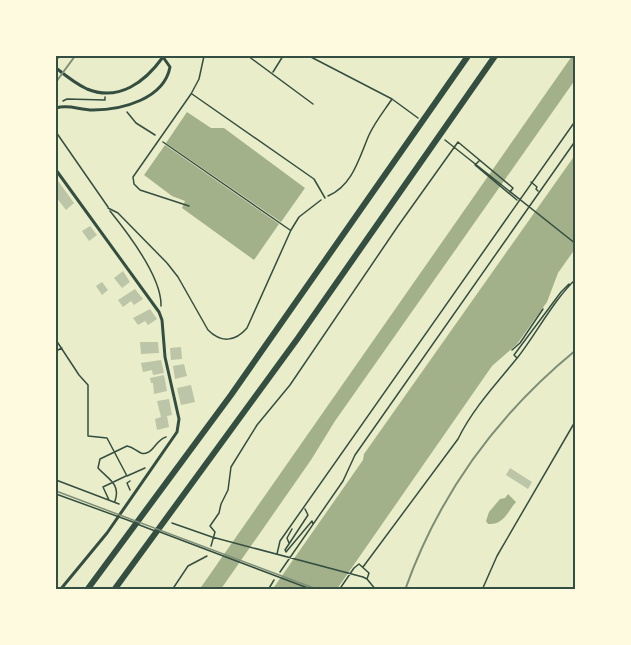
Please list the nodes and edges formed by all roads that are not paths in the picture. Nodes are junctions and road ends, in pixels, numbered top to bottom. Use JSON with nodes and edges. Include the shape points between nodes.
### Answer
{"nodes":[{"id":1,"x":204,"y":56,"type":"edge"},
{"id":2,"x":468,"y":56,"type":"edge"},
{"id":3,"x":495,"y":56,"type":"edge"},
{"id":4,"x":56,"y":68,"type":"edge"},
{"id":5,"x":191,"y":94,"type":"junction"},
{"id":6,"x":56,"y":107,"type":"edge"},
{"id":7,"x":56,"y":170,"type":"edge"},
{"id":8,"x":325,"y":198,"type":"road end"},
{"id":9,"x":189,"y":206,"type":"dead end"},
{"id":10,"x":576,"y":420,"type":"edge"},
{"id":11,"x":56,"y":494,"type":"edge"},
{"id":12,"x":60,"y":590,"type":"edge"},
{"id":13,"x":87,"y":590,"type":"edge"},
{"id":14,"x":114,"y":590,"type":"edge"},
{"id":15,"x":314,"y":590,"type":"edge"},
{"id":16,"x":482,"y":590,"type":"edge"}],
"edges":[{"from":1,"to":5,"type":"lane"},
{"from":2,"to":13,"type":"highway","via":[[238,386]]},
{"from":3,"to":14,"type":"highway","via":[[292,346]]},
{"from":4,"to":6,"type":"street","via":[[80,86],[107,93],[142,82],[163,57],[170,64],[160,88],[141,100],[93,110],[69,105]]},
{"from":5,"to":8,"type":"lane","via":[[314,179]]},
{"from":5,"to":9,"type":"lane","via":[[133,177],[140,189]]},
{"from":7,"to":12,"type":"street","via":[[159,312],[179,422],[156,466]]},
{"from":10,"to":16,"type":"lane","via":[[497,556]]},
{"from":11,"to":15,"type":"lane"}]}
